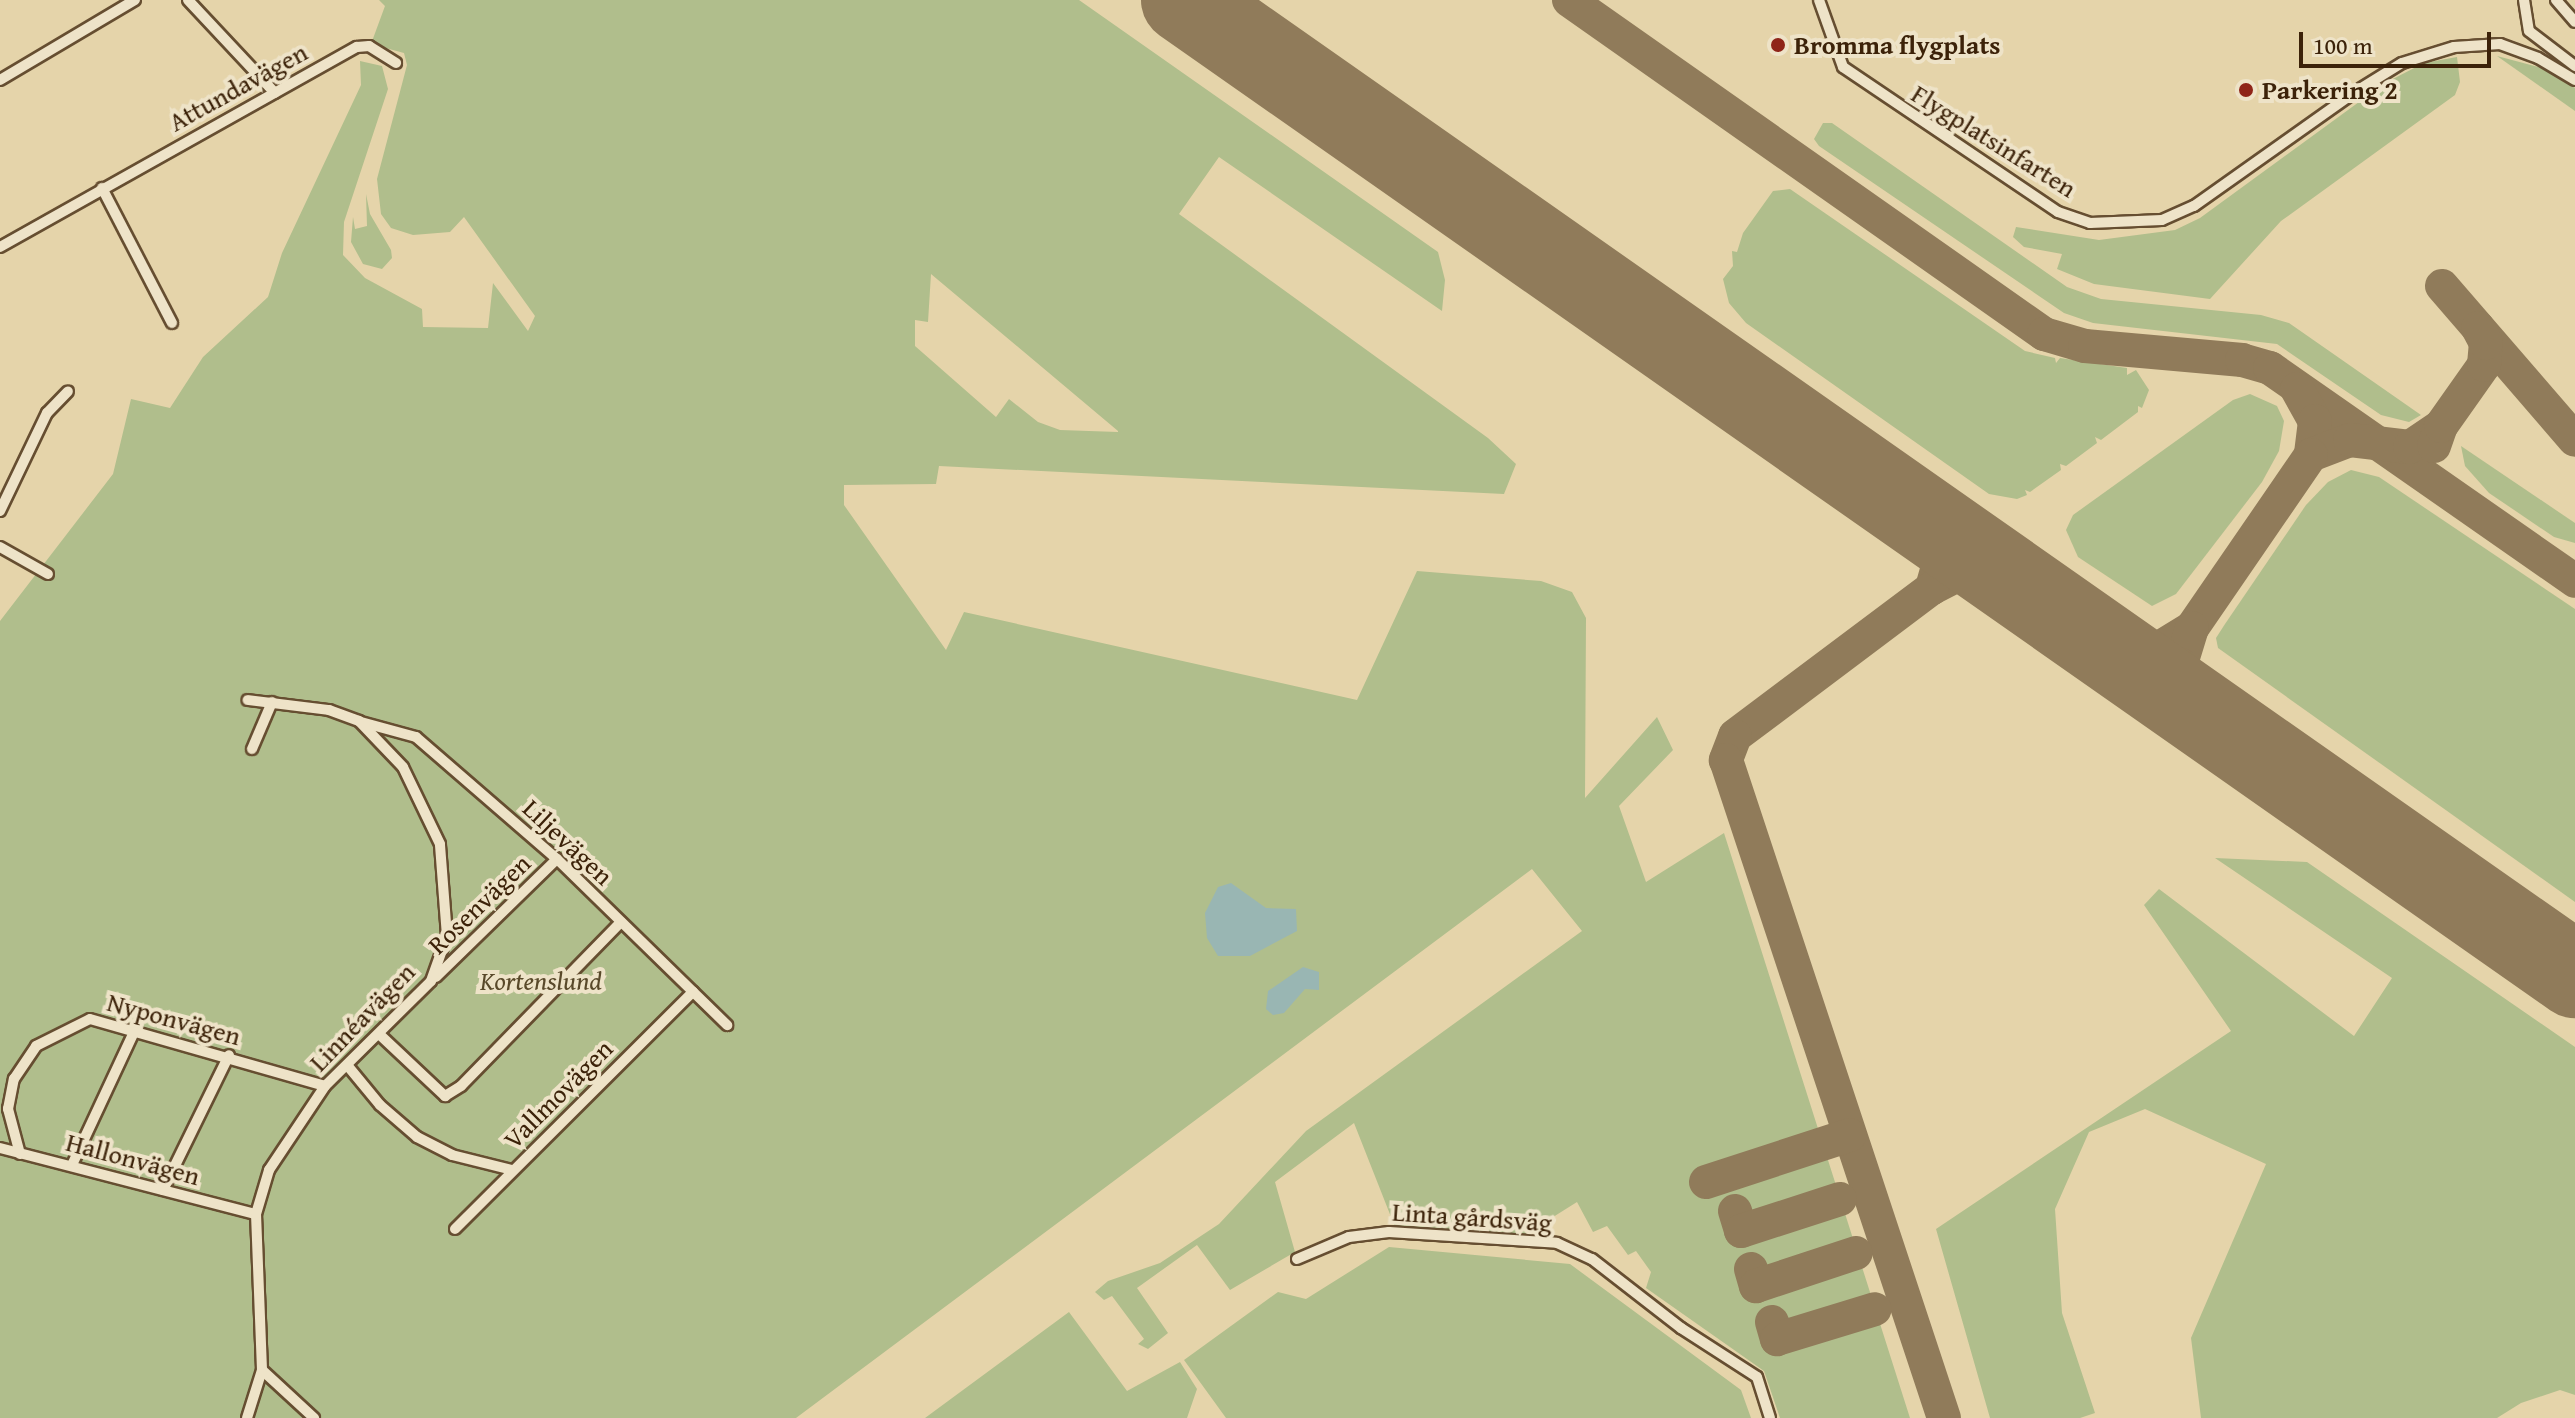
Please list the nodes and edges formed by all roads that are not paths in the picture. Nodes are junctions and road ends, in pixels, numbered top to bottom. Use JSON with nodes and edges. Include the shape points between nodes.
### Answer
{"nodes":[{"id":1,"x":135,"y":0,"type":"edge"},
{"id":2,"x":188,"y":0,"type":"edge"},
{"id":3,"x":1819,"y":0,"type":"edge"},
{"id":4,"x":2524,"y":0,"type":"edge"},
{"id":5,"x":2556,"y":0,"type":"edge"},
{"id":6,"x":2575,"y":22,"type":"edge"},
{"id":7,"x":396,"y":63,"type":"dead end"},
{"id":8,"x":2575,"y":66,"type":"edge"},
{"id":9,"x":0,"y":80,"type":"edge"},
{"id":10,"x":2575,"y":80,"type":"edge"},
{"id":11,"x":275,"y":93,"type":"junction"},
{"id":12,"x":102,"y":188,"type":"junction"},
{"id":13,"x":0,"y":247,"type":"edge"},
{"id":14,"x":172,"y":323,"type":"dead end"},
{"id":15,"x":68,"y":391,"type":"dead end"},
{"id":16,"x":0,"y":511,"type":"edge"},
{"id":17,"x":0,"y":547,"type":"edge"},
{"id":18,"x":48,"y":574,"type":"dead end"},
{"id":19,"x":248,"y":700,"type":"dead end"},
{"id":20,"x":272,"y":702,"type":"junction"},
{"id":21,"x":359,"y":721,"type":"junction"},
{"id":22,"x":252,"y":749,"type":"dead end"},
{"id":23,"x":557,"y":859,"type":"junction"},
{"id":24,"x":621,"y":922,"type":"junction"},
{"id":25,"x":431,"y":981,"type":"junction"},
{"id":26,"x":693,"y":992,"type":"junction"},
{"id":27,"x":727,"y":1025,"type":"dead end"},
{"id":28,"x":136,"y":1028,"type":"junction"},
{"id":29,"x":379,"y":1034,"type":"junction"},
{"id":30,"x":229,"y":1055,"type":"junction"},
{"id":31,"x":347,"y":1065,"type":"junction"},
{"id":32,"x":325,"y":1086,"type":"junction"},
{"id":33,"x":0,"y":1148,"type":"edge"},
{"id":34,"x":20,"y":1154,"type":"junction"},
{"id":35,"x":72,"y":1165,"type":"junction"},
{"id":36,"x":512,"y":1170,"type":"junction"},
{"id":37,"x":163,"y":1190,"type":"junction"},
{"id":38,"x":256,"y":1214,"type":"junction"},
{"id":39,"x":455,"y":1229,"type":"dead end"},
{"id":40,"x":1297,"y":1259,"type":"dead end"},
{"id":41,"x":262,"y":1370,"type":"junction"},
{"id":42,"x":247,"y":1418,"type":"edge"},
{"id":43,"x":314,"y":1418,"type":"edge"},
{"id":44,"x":1770,"y":1418,"type":"edge"}],
"edges":[{"from":1,"to":9,"type":"street"},
{"from":2,"to":11,"type":"street"},
{"from":3,"to":10,"type":"street","name":"Flygplatsinfarten","via":[[1843,67],[2058,212],[2090,223],[2162,220],[2194,206],[2366,85],[2402,63],[2454,47],[2500,44]]},
{"from":4,"to":8,"type":"street","via":[[2529,31]]},
{"from":5,"to":6,"type":"street"},
{"from":7,"to":11,"type":"street","name":"Attundavägen","via":[[369,46],[357,47]]},
{"from":11,"to":12,"type":"street","name":"Attundavägen"},
{"from":12,"to":13,"type":"street","name":"Attundavägen"},
{"from":12,"to":14,"type":"street"},
{"from":15,"to":16,"type":"street","via":[[47,413]]},
{"from":17,"to":18,"type":"street"},
{"from":19,"to":20,"type":"street","name":"Linnéavägen"},
{"from":20,"to":21,"type":"street","name":"Linnéavägen","via":[[329,710]]},
{"from":20,"to":22,"type":"street"},
{"from":21,"to":23,"type":"street","name":"Liljevägen","via":[[416,737]]},
{"from":21,"to":25,"type":"street","name":"Linnéavägen","via":[[403,767],[440,844],[447,936]]},
{"from":23,"to":24,"type":"street","name":"Liljevägen"},
{"from":23,"to":25,"type":"street","name":"Rosenvägen"},
{"from":24,"to":26,"type":"street","name":"Liljevägen"},
{"from":24,"to":29,"type":"street","via":[[461,1086],[445,1096]]},
{"from":25,"to":29,"type":"street","name":"Linnéavägen"},
{"from":26,"to":27,"type":"street","name":"Liljevägen"},
{"from":26,"to":36,"type":"street","name":"Vallmovägen"},
{"from":28,"to":30,"type":"street","name":"Nyponvägen"},
{"from":28,"to":34,"type":"street","name":"Nyponvägen","via":[[90,1019],[36,1046],[14,1079],[8,1109]]},
{"from":28,"to":35,"type":"street"},
{"from":29,"to":31,"type":"street","name":"Linnéavägen"},
{"from":30,"to":32,"type":"street","name":"Nyponvägen"},
{"from":30,"to":37,"type":"street"},
{"from":31,"to":32,"type":"street","name":"Linnéavägen"},
{"from":31,"to":36,"type":"street","via":[[380,1105],[417,1137],[452,1155]]},
{"from":32,"to":38,"type":"street","name":"Linnéavägen","via":[[269,1170]]},
{"from":33,"to":34,"type":"street","name":"Hallonvägen"},
{"from":34,"to":35,"type":"street","name":"Hallonvägen"},
{"from":35,"to":37,"type":"street","name":"Hallonvägen"},
{"from":36,"to":39,"type":"street","name":"Vallmovägen"},
{"from":37,"to":38,"type":"street","name":"Hallonvägen"},
{"from":38,"to":41,"type":"street","name":"Linnéavägen"},
{"from":40,"to":44,"type":"street","name":"Linta gårdsväg","via":[[1349,1237],[1389,1232],[1557,1243],[1592,1259],[1681,1328],[1757,1377]]},
{"from":41,"to":42,"type":"street","name":"Linnéavägen"},
{"from":41,"to":43,"type":"street"}]}
